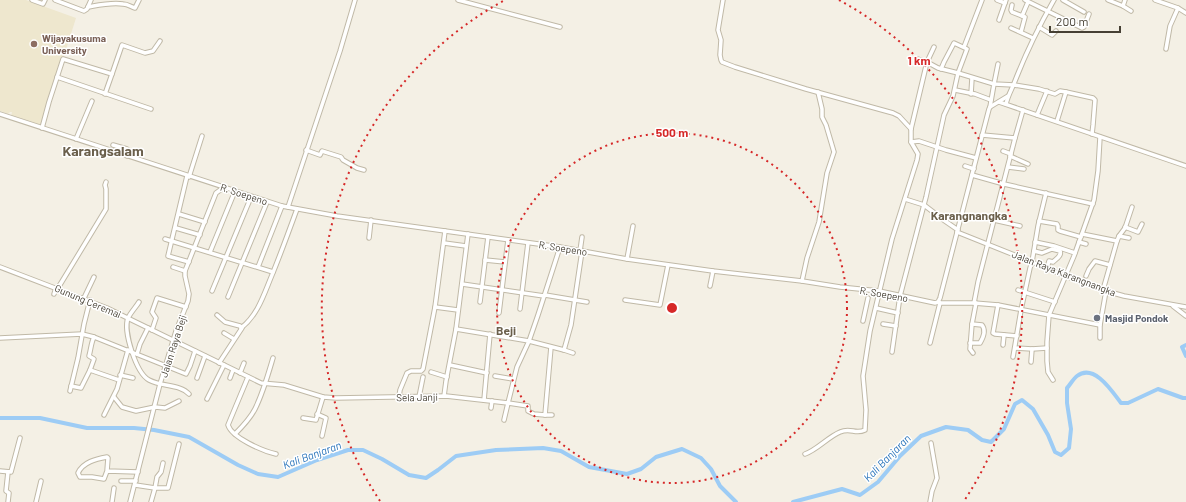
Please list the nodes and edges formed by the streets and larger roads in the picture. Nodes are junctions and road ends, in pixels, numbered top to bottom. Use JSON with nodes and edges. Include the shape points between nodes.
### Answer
{"nodes":[{"id":1,"x":32,"y":0,"type":"edge"},
{"id":2,"x":45,"y":0,"type":"edge"},
{"id":3,"x":55,"y":0,"type":"edge"},
{"id":4,"x":91,"y":0,"type":"edge"},
{"id":5,"x":139,"y":0,"type":"edge"},
{"id":6,"x":356,"y":0,"type":"edge"},
{"id":7,"x":458,"y":0,"type":"edge"},
{"id":8,"x":723,"y":0,"type":"edge"},
{"id":9,"x":982,"y":0,"type":"edge"},
{"id":10,"x":998,"y":0,"type":"edge"},
{"id":11,"x":1054,"y":0,"type":"edge"},
{"id":12,"x":1063,"y":0,"type":"edge"},
{"id":13,"x":1108,"y":0,"type":"edge"},
{"id":14,"x":1125,"y":0,"type":"edge"},
{"id":15,"x":1155,"y":0,"type":"edge"},
{"id":16,"x":1006,"y":1,"type":"edge"},
{"id":17,"x":1030,"y":1,"type":"edge"},
{"id":18,"x":103,"y":2,"type":"edge"},
{"id":19,"x":114,"y":2,"type":"edge"},
{"id":20,"x":127,"y":2,"type":"edge"},
{"id":21,"x":1012,"y":5,"type":"dead end"},
{"id":22,"x":1123,"y":6,"type":"junction"},
{"id":23,"x":88,"y":7,"type":"junction"},
{"id":24,"x":1178,"y":8,"type":"junction"},
{"id":25,"x":1131,"y":11,"type":"dead end"},
{"id":26,"x":1047,"y":12,"type":"junction"},
{"id":27,"x":1084,"y":12,"type":"dead end"},
{"id":28,"x":1089,"y":14,"type":"dead end"},
{"id":29,"x":1186,"y":14,"type":"edge"},
{"id":30,"x":1022,"y":16,"type":"junction"},
{"id":31,"x":999,"y":20,"type":"dead end"},
{"id":32,"x":560,"y":27,"type":"dead end"},
{"id":33,"x":1039,"y":27,"type":"junction"},
{"id":34,"x":1011,"y":28,"type":"dead end"},
{"id":35,"x":1056,"y":31,"type":"dead end"},
{"id":36,"x":1022,"y":32,"type":"junction"},
{"id":37,"x":1033,"y":38,"type":"junction"},
{"id":38,"x":160,"y":41,"type":"dead end"},
{"id":39,"x":934,"y":47,"type":"dead end"},
{"id":40,"x":964,"y":47,"type":"junction"},
{"id":41,"x":1166,"y":49,"type":"dead end"},
{"id":42,"x":918,"y":59,"type":"dead end"},
{"id":43,"x":927,"y":62,"type":"junction"},
{"id":44,"x":998,"y":64,"type":"dead end"},
{"id":45,"x":941,"y":69,"type":"junction"},
{"id":46,"x":958,"y":73,"type":"junction"},
{"id":47,"x":112,"y":74,"type":"junction"},
{"id":48,"x":57,"y":77,"type":"junction"},
{"id":49,"x":972,"y":78,"type":"junction"},
{"id":50,"x":994,"y":84,"type":"junction"},
{"id":51,"x":1014,"y":85,"type":"junction"},
{"id":52,"x":954,"y":90,"type":"junction"},
{"id":53,"x":1047,"y":91,"type":"junction"},
{"id":54,"x":818,"y":92,"type":"junction"},
{"id":55,"x":1066,"y":92,"type":"junction"},
{"id":56,"x":105,"y":94,"type":"junction"},
{"id":57,"x":971,"y":94,"type":"junction"},
{"id":58,"x":1008,"y":96,"type":"junction"},
{"id":59,"x":991,"y":100,"type":"junction"},
{"id":60,"x":92,"y":101,"type":"dead end"},
{"id":61,"x":999,"y":102,"type":"junction"},
{"id":62,"x":1006,"y":104,"type":"junction"},
{"id":63,"x":990,"y":107,"type":"junction"},
{"id":64,"x":151,"y":109,"type":"dead end"},
{"id":65,"x":1023,"y":110,"type":"junction"},
{"id":66,"x":0,"y":114,"type":"edge"},
{"id":67,"x":1037,"y":115,"type":"junction"},
{"id":68,"x":1057,"y":121,"type":"junction"},
{"id":69,"x":42,"y":128,"type":"junction"},
{"id":70,"x":911,"y":129,"type":"junction"},
{"id":71,"x":1092,"y":134,"type":"junction"},
{"id":72,"x":982,"y":135,"type":"junction"},
{"id":73,"x":202,"y":136,"type":"dead end"},
{"id":74,"x":1100,"y":137,"type":"junction"},
{"id":75,"x":1015,"y":138,"type":"junction"},
{"id":76,"x":76,"y":139,"type":"junction"},
{"id":77,"x":911,"y":142,"type":"junction"},
{"id":78,"x":113,"y":145,"type":"dead end"},
{"id":79,"x":937,"y":148,"type":"junction"},
{"id":80,"x":306,"y":150,"type":"junction"},
{"id":81,"x":1004,"y":150,"type":"dead end"},
{"id":82,"x":1011,"y":155,"type":"junction"},
{"id":83,"x":127,"y":156,"type":"junction"},
{"id":84,"x":976,"y":158,"type":"junction"},
{"id":85,"x":1018,"y":159,"type":"junction"},
{"id":86,"x":1028,"y":164,"type":"dead end"},
{"id":87,"x":965,"y":166,"type":"dead end"},
{"id":88,"x":1186,"y":166,"type":"edge"},
{"id":89,"x":1008,"y":167,"type":"junction"},
{"id":90,"x":1016,"y":168,"type":"junction"},
{"id":91,"x":974,"y":169,"type":"junction"},
{"id":92,"x":1024,"y":169,"type":"dead end"},
{"id":93,"x":364,"y":170,"type":"dead end"},
{"id":94,"x":972,"y":175,"type":"junction"},
{"id":95,"x":188,"y":176,"type":"junction"},
{"id":96,"x":106,"y":182,"type":"dead end"},
{"id":97,"x":212,"y":184,"type":"junction"},
{"id":98,"x":1004,"y":184,"type":"junction"},
{"id":99,"x":224,"y":188,"type":"junction"},
{"id":100,"x":235,"y":191,"type":"junction"},
{"id":101,"x":216,"y":193,"type":"junction"},
{"id":102,"x":1046,"y":193,"type":"junction"},
{"id":103,"x":251,"y":197,"type":"junction"},
{"id":104,"x":905,"y":199,"type":"junction"},
{"id":105,"x":267,"y":202,"type":"junction"},
{"id":106,"x":1093,"y":204,"type":"junction"},
{"id":107,"x":282,"y":206,"type":"junction"},
{"id":108,"x":924,"y":206,"type":"junction"},
{"id":109,"x":288,"y":207,"type":"junction"},
{"id":110,"x":1132,"y":207,"type":"dead end"},
{"id":111,"x":297,"y":209,"type":"junction"},
{"id":112,"x":179,"y":214,"type":"junction"},
{"id":113,"x":371,"y":220,"type":"junction"},
{"id":114,"x":994,"y":220,"type":"junction"},
{"id":115,"x":1039,"y":221,"type":"junction"},
{"id":116,"x":205,"y":222,"type":"junction"},
{"id":117,"x":1142,"y":224,"type":"dead end"},
{"id":118,"x":632,"y":226,"type":"dead end"},
{"id":119,"x":1020,"y":226,"type":"dead end"},
{"id":120,"x":176,"y":228,"type":"junction"},
{"id":121,"x":1125,"y":228,"type":"junction"},
{"id":122,"x":445,"y":231,"type":"junction"},
{"id":123,"x":958,"y":231,"type":"junction"},
{"id":124,"x":468,"y":234,"type":"junction"},
{"id":125,"x":200,"y":235,"type":"junction"},
{"id":126,"x":1081,"y":235,"type":"junction"},
{"id":127,"x":1119,"y":236,"type":"junction"},
{"id":128,"x":488,"y":237,"type":"junction"},
{"id":129,"x":582,"y":237,"type":"dead end"},
{"id":130,"x":369,"y":238,"type":"dead end"},
{"id":131,"x":1130,"y":238,"type":"dead end"},
{"id":132,"x":165,"y":239,"type":"dead end"},
{"id":133,"x":508,"y":240,"type":"junction"},
{"id":134,"x":1117,"y":241,"type":"junction"},
{"id":135,"x":172,"y":242,"type":"junction"},
{"id":136,"x":1035,"y":242,"type":"junction"},
{"id":137,"x":1079,"y":242,"type":"junction"},
{"id":138,"x":444,"y":243,"type":"junction"},
{"id":139,"x":528,"y":243,"type":"junction"},
{"id":140,"x":988,"y":244,"type":"junction"},
{"id":141,"x":1086,"y":244,"type":"dead end"},
{"id":142,"x":466,"y":246,"type":"junction"},
{"id":143,"x":560,"y":247,"type":"junction"},
{"id":144,"x":194,"y":248,"type":"junction"},
{"id":145,"x":581,"y":251,"type":"junction"},
{"id":146,"x":1034,"y":251,"type":"junction"},
{"id":147,"x":210,"y":252,"type":"junction"},
{"id":148,"x":1075,"y":254,"type":"junction"},
{"id":149,"x":226,"y":257,"type":"junction"},
{"id":150,"x":627,"y":259,"type":"junction"},
{"id":151,"x":485,"y":260,"type":"junction"},
{"id":152,"x":189,"y":262,"type":"junction"},
{"id":153,"x":242,"y":262,"type":"junction"},
{"id":154,"x":505,"y":262,"type":"junction"},
{"id":155,"x":1032,"y":262,"type":"junction"},
{"id":156,"x":1101,"y":262,"type":"junction"},
{"id":157,"x":668,"y":265,"type":"junction"},
{"id":158,"x":1110,"y":265,"type":"junction"},
{"id":159,"x":0,"y":267,"type":"edge"},
{"id":160,"x":173,"y":267,"type":"dead end"},
{"id":161,"x":258,"y":267,"type":"junction"},
{"id":162,"x":1047,"y":268,"type":"junction"},
{"id":163,"x":1099,"y":268,"type":"dead end"},
{"id":164,"x":185,"y":271,"type":"junction"},
{"id":165,"x":713,"y":271,"type":"junction"},
{"id":166,"x":273,"y":272,"type":"junction"},
{"id":167,"x":1065,"y":276,"type":"junction"},
{"id":168,"x":1086,"y":276,"type":"dead end"},
{"id":169,"x":94,"y":277,"type":"dead end"},
{"id":170,"x":802,"y":281,"type":"junction"},
{"id":171,"x":462,"y":284,"type":"junction"},
{"id":172,"x":710,"y":286,"type":"dead end"},
{"id":173,"x":482,"y":287,"type":"junction"},
{"id":174,"x":57,"y":288,"type":"junction"},
{"id":175,"x":502,"y":289,"type":"junction"},
{"id":176,"x":1018,"y":290,"type":"dead end"},
{"id":177,"x":1104,"y":290,"type":"junction"},
{"id":178,"x":212,"y":291,"type":"dead end"},
{"id":179,"x":879,"y":291,"type":"junction"},
{"id":180,"x":522,"y":292,"type":"junction"},
{"id":181,"x":1025,"y":292,"type":"junction"},
{"id":182,"x":54,"y":294,"type":"dead end"},
{"id":183,"x":544,"y":296,"type":"junction"},
{"id":184,"x":900,"y":296,"type":"junction"},
{"id":185,"x":228,"y":297,"type":"dead end"},
{"id":186,"x":84,"y":298,"type":"junction"},
{"id":187,"x":868,"y":298,"type":"dead end"},
{"id":188,"x":90,"y":300,"type":"junction"},
{"id":189,"x":574,"y":300,"type":"junction"},
{"id":190,"x":625,"y":300,"type":"dead end"},
{"id":191,"x":139,"y":302,"type":"dead end"},
{"id":192,"x":480,"y":302,"type":"dead end"},
{"id":193,"x":587,"y":302,"type":"dead end"},
{"id":194,"x":939,"y":302,"type":"junction"},
{"id":195,"x":1056,"y":302,"type":"junction"},
{"id":196,"x":975,"y":303,"type":"junction"},
{"id":197,"x":998,"y":305,"type":"junction"},
{"id":198,"x":1172,"y":305,"type":"junction"},
{"id":199,"x":186,"y":307,"type":"junction"},
{"id":200,"x":435,"y":307,"type":"junction"},
{"id":201,"x":1186,"y":307,"type":"edge"},
{"id":202,"x":520,"y":308,"type":"dead end"},
{"id":203,"x":876,"y":308,"type":"junction"},
{"id":204,"x":458,"y":310,"type":"junction"},
{"id":205,"x":1021,"y":310,"type":"junction"},
{"id":206,"x":499,"y":313,"type":"dead end"},
{"id":207,"x":898,"y":313,"type":"junction"},
{"id":208,"x":216,"y":315,"type":"dead end"},
{"id":209,"x":1050,"y":315,"type":"junction"},
{"id":210,"x":1186,"y":316,"type":"edge"},
{"id":211,"x":128,"y":318,"type":"junction"},
{"id":212,"x":863,"y":321,"type":"dead end"},
{"id":213,"x":883,"y":324,"type":"dead end"},
{"id":214,"x":972,"y":324,"type":"junction"},
{"id":215,"x":1100,"y":325,"type":"junction"},
{"id":216,"x":896,"y":326,"type":"junction"},
{"id":217,"x":242,"y":328,"type":"junction"},
{"id":218,"x":150,"y":329,"type":"junction"},
{"id":219,"x":456,"y":329,"type":"junction"},
{"id":220,"x":224,"y":333,"type":"dead end"},
{"id":221,"x":82,"y":334,"type":"junction"},
{"id":222,"x":490,"y":334,"type":"junction"},
{"id":223,"x":1004,"y":335,"type":"junction"},
{"id":224,"x":1017,"y":336,"type":"junction"},
{"id":225,"x":94,"y":337,"type":"junction"},
{"id":226,"x":0,"y":338,"type":"edge"},
{"id":227,"x":1100,"y":338,"type":"dead end"},
{"id":228,"x":234,"y":339,"type":"junction"},
{"id":229,"x":173,"y":341,"type":"junction"},
{"id":230,"x":529,"y":341,"type":"junction"},
{"id":231,"x":930,"y":343,"type":"dead end"},
{"id":232,"x":970,"y":344,"type":"junction"},
{"id":233,"x":1003,"y":345,"type":"dead end"},
{"id":234,"x":551,"y":347,"type":"junction"},
{"id":235,"x":1015,"y":348,"type":"junction"},
{"id":236,"x":1046,"y":348,"type":"junction"},
{"id":237,"x":1032,"y":349,"type":"junction"},
{"id":238,"x":128,"y":350,"type":"junction"},
{"id":239,"x":564,"y":350,"type":"junction"},
{"id":240,"x":195,"y":351,"type":"junction"},
{"id":241,"x":892,"y":352,"type":"dead end"},
{"id":242,"x":134,"y":353,"type":"junction"},
{"id":243,"x":573,"y":353,"type":"dead end"},
{"id":244,"x":973,"y":353,"type":"dead end"},
{"id":245,"x":204,"y":356,"type":"junction"},
{"id":246,"x":273,"y":358,"type":"dead end"},
{"id":247,"x":1013,"y":358,"type":"dead end"},
{"id":248,"x":1031,"y":362,"type":"dead end"},
{"id":249,"x":219,"y":363,"type":"junction"},
{"id":250,"x":244,"y":363,"type":"dead end"},
{"id":251,"x":224,"y":365,"type":"junction"},
{"id":252,"x":450,"y":365,"type":"junction"},
{"id":253,"x":165,"y":366,"type":"junction"},
{"id":254,"x":90,"y":370,"type":"junction"},
{"id":255,"x":233,"y":370,"type":"junction"},
{"id":256,"x":431,"y":372,"type":"dead end"},
{"id":257,"x":240,"y":373,"type":"junction"},
{"id":258,"x":487,"y":373,"type":"junction"},
{"id":259,"x":120,"y":375,"type":"junction"},
{"id":260,"x":495,"y":376,"type":"dead end"},
{"id":261,"x":248,"y":377,"type":"junction"},
{"id":262,"x":423,"y":377,"type":"dead end"},
{"id":263,"x":447,"y":377,"type":"junction"},
{"id":264,"x":133,"y":378,"type":"dead end"},
{"id":265,"x":197,"y":378,"type":"dead end"},
{"id":266,"x":230,"y":378,"type":"dead end"},
{"id":267,"x":513,"y":379,"type":"junction"},
{"id":268,"x":119,"y":380,"type":"junction"},
{"id":269,"x":1053,"y":380,"type":"dead end"},
{"id":270,"x":160,"y":384,"type":"junction"},
{"id":271,"x":265,"y":384,"type":"junction"},
{"id":272,"x":71,"y":386,"type":"junction"},
{"id":273,"x":70,"y":391,"type":"dead end"},
{"id":274,"x":189,"y":394,"type":"dead end"},
{"id":275,"x":323,"y":396,"type":"junction"},
{"id":276,"x":419,"y":396,"type":"junction"},
{"id":277,"x":444,"y":396,"type":"junction"},
{"id":278,"x":114,"y":397,"type":"junction"},
{"id":279,"x":399,"y":397,"type":"junction"},
{"id":280,"x":207,"y":399,"type":"dead end"},
{"id":281,"x":484,"y":400,"type":"junction"},
{"id":282,"x":179,"y":401,"type":"dead end"},
{"id":283,"x":492,"y":401,"type":"junction"},
{"id":284,"x":508,"y":403,"type":"junction"},
{"id":285,"x":154,"y":407,"type":"junction"},
{"id":286,"x":491,"y":408,"type":"dead end"},
{"id":287,"x":317,"y":414,"type":"junction"},
{"id":288,"x":545,"y":414,"type":"junction"},
{"id":289,"x":104,"y":415,"type":"dead end"},
{"id":290,"x":552,"y":415,"type":"dead end"},
{"id":291,"x":303,"y":418,"type":"dead end"},
{"id":292,"x":504,"y":420,"type":"dead end"},
{"id":293,"x":235,"y":434,"type":"junction"},
{"id":294,"x":322,"y":436,"type":"dead end"},
{"id":295,"x":20,"y":438,"type":"dead end"},
{"id":296,"x":931,"y":443,"type":"dead end"},
{"id":297,"x":179,"y":444,"type":"dead end"},
{"id":298,"x":276,"y":454,"type":"dead end"},
{"id":299,"x":805,"y":454,"type":"dead end"},
{"id":300,"x":162,"y":463,"type":"dead end"},
{"id":301,"x":0,"y":471,"type":"edge"},
{"id":302,"x":107,"y":471,"type":"junction"},
{"id":303,"x":8,"y":472,"type":"junction"},
{"id":304,"x":138,"y":472,"type":"junction"},
{"id":305,"x":121,"y":481,"type":"dead end"},
{"id":306,"x":41,"y":482,"type":"dead end"},
{"id":307,"x":135,"y":483,"type":"junction"},
{"id":308,"x":114,"y":488,"type":"dead end"},
{"id":309,"x":155,"y":488,"type":"junction"},
{"id":310,"x":8,"y":502,"type":"edge"},
{"id":311,"x":36,"y":502,"type":"edge"},
{"id":312,"x":112,"y":502,"type":"edge"},
{"id":313,"x":130,"y":502,"type":"edge"},
{"id":314,"x":151,"y":502,"type":"edge"},
{"id":315,"x":930,"y":502,"type":"edge"}],
"edges":[{"from":1,"to":2,"type":"street","via":[[41,4]]},
{"from":3,"to":23,"type":"street","via":[[84,11]]},
{"from":4,"to":23,"type":"street"},
{"from":5,"to":20,"type":"street","via":[[135,8]]},
{"from":6,"to":80,"type":"street"},
{"from":7,"to":32,"type":"street"},
{"from":8,"to":54,"type":"street","via":[[718,30],[722,62]]},
{"from":9,"to":40,"type":"street"},
{"from":10,"to":16,"type":"street"},
{"from":11,"to":26,"type":"street"},
{"from":12,"to":27,"type":"street"},
{"from":13,"to":22,"type":"street"},
{"from":14,"to":22,"type":"street"},
{"from":15,"to":24,"type":"street"},
{"from":16,"to":31,"type":"street"},
{"from":17,"to":26,"type":"street"},
{"from":17,"to":30,"type":"street"},
{"from":18,"to":19,"type":"street"},
{"from":18,"to":23,"type":"street"},
{"from":19,"to":20,"type":"street"},
{"from":21,"to":30,"type":"street","via":[[1012,12]]},
{"from":22,"to":25,"type":"street"},
{"from":24,"to":29,"type":"street"},
{"from":24,"to":41,"type":"street","via":[[1170,26]]},
{"from":26,"to":28,"type":"street","via":[[1083,28]]},
{"from":26,"to":33,"type":"street"},
{"from":30,"to":36,"type":"street","via":[[1025,18]]},
{"from":33,"to":35,"type":"street","via":[[1052,35]]},
{"from":33,"to":37,"type":"street"},
{"from":34,"to":36,"type":"street"},
{"from":36,"to":37,"type":"street"},
{"from":37,"to":51,"type":"street"},
{"from":38,"to":47,"type":"street","via":[[153,52],[146,53],[122,45]]},
{"from":39,"to":43,"type":"street"},
{"from":40,"to":45,"type":"street","via":[[954,43]]},
{"from":40,"to":46,"type":"street","via":[[967,50]]},
{"from":42,"to":43,"type":"street"},
{"from":43,"to":45,"type":"street"},
{"from":43,"to":70,"type":"street"},
{"from":44,"to":50,"type":"street"},
{"from":45,"to":46,"type":"street"},
{"from":46,"to":49,"type":"street"},
{"from":46,"to":52,"type":"street"},
{"from":47,"to":48,"type":"street","via":[[64,59]]},
{"from":47,"to":56,"type":"street"},
{"from":48,"to":56,"type":"street"},
{"from":48,"to":69,"type":"street"},
{"from":49,"to":50,"type":"street"},
{"from":49,"to":57,"type":"street"},
{"from":50,"to":51,"type":"street"},
{"from":50,"to":59,"type":"street"},
{"from":51,"to":53,"type":"street"},
{"from":51,"to":58,"type":"street"},
{"from":52,"to":57,"type":"street"},
{"from":52,"to":79,"type":"street","via":[[944,115]]},
{"from":53,"to":55,"type":"street","via":[[1055,94],[1058,91]]},
{"from":53,"to":67,"type":"street"},
{"from":54,"to":70,"type":"street","via":[[899,116]]},
{"from":54,"to":170,"type":"street","via":[[822,117],[834,154],[827,173],[819,222]]},
{"from":55,"to":68,"type":"street"},
{"from":55,"to":71,"type":"street","via":[[1095,100]]},
{"from":56,"to":64,"type":"street"},
{"from":57,"to":59,"type":"street"},
{"from":58,"to":61,"type":"street"},
{"from":58,"to":62,"type":"street"},
{"from":59,"to":63,"type":"street"},
{"from":60,"to":76,"type":"street"},
{"from":61,"to":62,"type":"street"},
{"from":61,"to":63,"type":"street"},
{"from":62,"to":65,"type":"street"},
{"from":63,"to":72,"type":"street"},
{"from":65,"to":67,"type":"street"},
{"from":65,"to":75,"type":"street"},
{"from":66,"to":69,"type":"street","name":"R. Soepeno"},
{"from":67,"to":68,"type":"street"},
{"from":68,"to":71,"type":"street"},
{"from":69,"to":76,"type":"street","name":"R. Soepeno"},
{"from":70,"to":77,"type":"street"},
{"from":71,"to":74,"type":"street"},
{"from":72,"to":75,"type":"street"},
{"from":72,"to":84,"type":"street"},
{"from":73,"to":95,"type":"street"},
{"from":74,"to":88,"type":"street"},
{"from":74,"to":106,"type":"street"},
{"from":75,"to":82,"type":"street"},
{"from":76,"to":83,"type":"street","name":"R. Soepeno"},
{"from":77,"to":79,"type":"street","via":[[919,141]]},
{"from":77,"to":104,"type":"street","via":[[918,156]]},
{"from":78,"to":83,"type":"street","via":[[128,149]]},
{"from":79,"to":84,"type":"street"},
{"from":79,"to":108,"type":"street"},
{"from":80,"to":93,"type":"street","via":[[320,155],[322,151],[341,157]]},
{"from":80,"to":109,"type":"street"},
{"from":81,"to":82,"type":"street"},
{"from":82,"to":85,"type":"street"},
{"from":82,"to":89,"type":"street"},
{"from":83,"to":95,"type":"street","name":"R. Soepeno"},
{"from":84,"to":91,"type":"street"},
{"from":85,"to":86,"type":"street"},
{"from":85,"to":90,"type":"street"},
{"from":87,"to":91,"type":"street"},
{"from":89,"to":90,"type":"street"},
{"from":89,"to":98,"type":"street"},
{"from":90,"to":92,"type":"street"},
{"from":91,"to":94,"type":"street"},
{"from":94,"to":98,"type":"street"},
{"from":94,"to":123,"type":"street"},
{"from":95,"to":97,"type":"street","name":"R. Soepeno"},
{"from":95,"to":112,"type":"street"},
{"from":96,"to":174,"type":"street","via":[[106,209]]},
{"from":97,"to":99,"type":"street","name":"R. Soepeno"},
{"from":97,"to":101,"type":"street"},
{"from":98,"to":102,"type":"street"},
{"from":98,"to":114,"type":"street"},
{"from":99,"to":100,"type":"street","name":"R. Soepeno"},
{"from":99,"to":101,"type":"street"},
{"from":100,"to":103,"type":"street","name":"R. Soepeno"},
{"from":100,"to":147,"type":"street"},
{"from":101,"to":116,"type":"street"},
{"from":102,"to":106,"type":"street"},
{"from":102,"to":115,"type":"street"},
{"from":103,"to":105,"type":"street","name":"R. Soepeno"},
{"from":103,"to":149,"type":"street"},
{"from":104,"to":108,"type":"street","name":"Jalan Raya Karangnangka"},
{"from":104,"to":179,"type":"street"},
{"from":105,"to":107,"type":"street","name":"R. Soepeno"},
{"from":105,"to":153,"type":"street"},
{"from":106,"to":126,"type":"street"},
{"from":107,"to":109,"type":"street","name":"R. Soepeno"},
{"from":107,"to":161,"type":"street"},
{"from":108,"to":123,"type":"street","name":"Jalan Raya Karangnangka"},
{"from":108,"to":184,"type":"street"},
{"from":109,"to":111,"type":"street","name":"R. Soepeno"},
{"from":110,"to":121,"type":"street"},
{"from":111,"to":113,"type":"street","name":"R. Soepeno"},
{"from":111,"to":166,"type":"street"},
{"from":112,"to":116,"type":"street"},
{"from":112,"to":120,"type":"street"},
{"from":113,"to":122,"type":"street","name":"R. Soepeno"},
{"from":113,"to":130,"type":"street"},
{"from":114,"to":119,"type":"street"},
{"from":114,"to":140,"type":"street"},
{"from":115,"to":126,"type":"street","via":[[1057,224],[1059,231]]},
{"from":115,"to":136,"type":"street"},
{"from":116,"to":125,"type":"street"},
{"from":117,"to":121,"type":"street","via":[[1138,232]]},
{"from":118,"to":150,"type":"street"},
{"from":120,"to":125,"type":"street"},
{"from":120,"to":135,"type":"street"},
{"from":121,"to":127,"type":"street"},
{"from":122,"to":124,"type":"street","name":"R. Soepeno"},
{"from":122,"to":138,"type":"street"},
{"from":123,"to":140,"type":"street","name":"Jalan Raya Karangnangka"},
{"from":123,"to":194,"type":"street"},
{"from":124,"to":128,"type":"street","name":"R. Soepeno"},
{"from":124,"to":142,"type":"street"},
{"from":125,"to":144,"type":"street"},
{"from":126,"to":134,"type":"street"},
{"from":126,"to":137,"type":"street"},
{"from":127,"to":131,"type":"street"},
{"from":127,"to":134,"type":"street"},
{"from":128,"to":133,"type":"street","name":"R. Soepeno"},
{"from":128,"to":151,"type":"street"},
{"from":129,"to":145,"type":"street"},
{"from":132,"to":135,"type":"street"},
{"from":133,"to":139,"type":"street","name":"R. Soepeno"},
{"from":133,"to":154,"type":"street"},
{"from":134,"to":158,"type":"street"},
{"from":135,"to":144,"type":"street"},
{"from":135,"to":152,"type":"street","via":[[168,256]]},
{"from":136,"to":146,"type":"street"},
{"from":136,"to":148,"type":"street"},
{"from":137,"to":141,"type":"street"},
{"from":137,"to":148,"type":"street"},
{"from":138,"to":142,"type":"street"},
{"from":138,"to":200,"type":"street"},
{"from":139,"to":143,"type":"street","name":"R. Soepeno"},
{"from":139,"to":180,"type":"street"},
{"from":140,"to":155,"type":"street","name":"Jalan Raya Karangnangka"},
{"from":140,"to":196,"type":"street"},
{"from":142,"to":171,"type":"street"},
{"from":143,"to":145,"type":"street","name":"R. Soepeno"},
{"from":143,"to":183,"type":"street"},
{"from":144,"to":147,"type":"street"},
{"from":144,"to":152,"type":"street"},
{"from":145,"to":150,"type":"street","name":"R. Soepeno"},
{"from":145,"to":189,"type":"street"},
{"from":146,"to":155,"type":"street"},
{"from":146,"to":162,"type":"street","via":[[1060,251],[1060,256],[1053,262],[1050,261]]},
{"from":147,"to":149,"type":"street"},
{"from":148,"to":167,"type":"street"},
{"from":149,"to":153,"type":"street"},
{"from":149,"to":178,"type":"street"},
{"from":150,"to":157,"type":"street","name":"R. Soepeno"},
{"from":151,"to":154,"type":"street"},
{"from":151,"to":173,"type":"street"},
{"from":152,"to":164,"type":"street"},
{"from":153,"to":161,"type":"street"},
{"from":153,"to":185,"type":"street"},
{"from":154,"to":175,"type":"street"},
{"from":155,"to":162,"type":"street","name":"Jalan Raya Karangnangka"},
{"from":155,"to":181,"type":"street"},
{"from":156,"to":158,"type":"street"},
{"from":156,"to":163,"type":"street"},
{"from":156,"to":168,"type":"street","via":[[1092,262]]},
{"from":157,"to":165,"type":"street","name":"R. Soepeno"},
{"from":157,"to":190,"type":"street","via":[[660,305]]},
{"from":158,"to":177,"type":"street"},
{"from":159,"to":174,"type":"street","name":"Gunung Ceremai"},
{"from":160,"to":164,"type":"street"},
{"from":161,"to":166,"type":"street"},
{"from":162,"to":167,"type":"street","name":"Jalan Raya Karangnangka"},
{"from":164,"to":199,"type":"street","name":"Jalan Raya Beji","via":[[189,294]]},
{"from":165,"to":170,"type":"street","name":"R. Soepeno"},
{"from":165,"to":172,"type":"street"},
{"from":166,"to":217,"type":"street","via":[[265,294]]},
{"from":167,"to":177,"type":"street","name":"Jalan Raya Karangnangka"},
{"from":167,"to":195,"type":"street"},
{"from":169,"to":186,"type":"street"},
{"from":170,"to":179,"type":"street","name":"R. Soepeno","via":[[870,292]]},
{"from":171,"to":173,"type":"street"},
{"from":171,"to":204,"type":"street"},
{"from":173,"to":175,"type":"street"},
{"from":173,"to":192,"type":"street"},
{"from":174,"to":182,"type":"street"},
{"from":174,"to":186,"type":"street","name":"Gunung Ceremai"},
{"from":175,"to":180,"type":"street"},
{"from":175,"to":206,"type":"street"},
{"from":176,"to":181,"type":"street"},
{"from":177,"to":198,"type":"street","name":"Jalan Raya Karangnangka"},
{"from":177,"to":215,"type":"street"},
{"from":179,"to":184,"type":"street","name":"R. Soepeno"},
{"from":179,"to":203,"type":"street"},
{"from":180,"to":183,"type":"street"},
{"from":180,"to":202,"type":"street"},
{"from":181,"to":195,"type":"street"},
{"from":181,"to":205,"type":"street"},
{"from":183,"to":189,"type":"street"},
{"from":183,"to":230,"type":"street"},
{"from":184,"to":194,"type":"street","name":"R. Soepeno"},
{"from":184,"to":207,"type":"street"},
{"from":186,"to":188,"type":"street","name":"Gunung Ceremai"},
{"from":187,"to":212,"type":"street"},
{"from":188,"to":211,"type":"street","name":"Gunung Ceremai"},
{"from":188,"to":221,"type":"street"},
{"from":189,"to":193,"type":"street"},
{"from":189,"to":239,"type":"street"},
{"from":191,"to":211,"type":"street"},
{"from":194,"to":196,"type":"street","name":"R. Soepeno"},
{"from":194,"to":231,"type":"street"},
{"from":195,"to":209,"type":"street"},
{"from":196,"to":197,"type":"street","name":"R. Soepeno"},
{"from":196,"to":214,"type":"street"},
{"from":197,"to":205,"type":"street","name":"R. Soepeno"},
{"from":197,"to":223,"type":"street","via":[[993,333]]},
{"from":198,"to":201,"type":"street","name":"Jalan Raya Karangnangka"},
{"from":198,"to":210,"type":"street"},
{"from":199,"to":218,"type":"street","via":[[157,299],[152,312],[156,318]]},
{"from":199,"to":229,"type":"street","name":"Jalan Raya Beji"},
{"from":200,"to":204,"type":"street"},
{"from":200,"to":279,"type":"street","via":[[423,369],[407,372]]},
{"from":203,"to":207,"type":"street"},
{"from":203,"to":299,"type":"street","via":[[863,376],[865,430],[856,432],[847,429],[839,432]]},
{"from":204,"to":219,"type":"street"},
{"from":205,"to":209,"type":"street","name":"R. Soepeno"},
{"from":205,"to":224,"type":"street"},
{"from":207,"to":216,"type":"street"},
{"from":208,"to":217,"type":"street","via":[[225,322]]},
{"from":209,"to":215,"type":"street","name":"R. Soepeno"},
{"from":209,"to":236,"type":"street"},
{"from":211,"to":218,"type":"street","name":"Gunung Ceremai"},
{"from":211,"to":242,"type":"street","via":[[127,335]]},
{"from":213,"to":216,"type":"street"},
{"from":214,"to":232,"type":"street"},
{"from":214,"to":232,"type":"street","via":[[982,325],[984,329],[980,343]]},
{"from":215,"to":227,"type":"street"},
{"from":216,"to":241,"type":"street"},
{"from":217,"to":228,"type":"street"},
{"from":218,"to":229,"type":"street","name":"Gunung Ceremai"},
{"from":218,"to":242,"type":"street"},
{"from":219,"to":222,"type":"street"},
{"from":219,"to":252,"type":"street"},
{"from":220,"to":228,"type":"street"},
{"from":221,"to":225,"type":"street"},
{"from":221,"to":226,"type":"street"},
{"from":221,"to":272,"type":"street"},
{"from":222,"to":230,"type":"street"},
{"from":222,"to":258,"type":"street"},
{"from":223,"to":224,"type":"street"},
{"from":223,"to":233,"type":"street"},
{"from":224,"to":235,"type":"street"},
{"from":225,"to":238,"type":"street"},
{"from":225,"to":254,"type":"street","via":[[89,356],[94,359]]},
{"from":228,"to":249,"type":"street"},
{"from":229,"to":240,"type":"street","name":"Sela Janji"},
{"from":229,"to":253,"type":"street","name":"Jalan Raya Beji"},
{"from":230,"to":234,"type":"street"},
{"from":230,"to":267,"type":"street"},
{"from":232,"to":244,"type":"street"},
{"from":234,"to":239,"type":"street"},
{"from":234,"to":288,"type":"street"},
{"from":235,"to":237,"type":"street"},
{"from":235,"to":247,"type":"street"},
{"from":236,"to":237,"type":"street"},
{"from":236,"to":269,"type":"street","via":[[1048,372]]},
{"from":237,"to":248,"type":"street"},
{"from":238,"to":242,"type":"street"},
{"from":238,"to":259,"type":"street"},
{"from":239,"to":243,"type":"street"},
{"from":240,"to":245,"type":"street","name":"Sela Janji"},
{"from":240,"to":253,"type":"street","via":[[186,374]]},
{"from":242,"to":253,"type":"street"},
{"from":242,"to":270,"type":"street","via":[[144,376]]},
{"from":245,"to":249,"type":"street","name":"Sela Janji"},
{"from":245,"to":265,"type":"street"},
{"from":246,"to":271,"type":"street"},
{"from":249,"to":251,"type":"street","name":"Sela Janji"},
{"from":250,"to":257,"type":"street"},
{"from":251,"to":255,"type":"street","name":"Sela Janji"},
{"from":251,"to":280,"type":"street"},
{"from":252,"to":258,"type":"street"},
{"from":252,"to":263,"type":"street"},
{"from":253,"to":270,"type":"street","name":"Jalan Raya Beji"},
{"from":254,"to":268,"type":"street"},
{"from":254,"to":272,"type":"street","via":[[81,388]]},
{"from":255,"to":257,"type":"street","name":"Sela Janji"},
{"from":255,"to":266,"type":"street"},
{"from":256,"to":263,"type":"street"},
{"from":257,"to":261,"type":"street","name":"Sela Janji"},
{"from":258,"to":281,"type":"street"},
{"from":259,"to":264,"type":"street"},
{"from":259,"to":268,"type":"street"},
{"from":260,"to":267,"type":"street"},
{"from":261,"to":271,"type":"street","name":"Sela Janji"},
{"from":261,"to":293,"type":"street","via":[[228,425]]},
{"from":262,"to":276,"type":"street"},
{"from":263,"to":277,"type":"street"},
{"from":267,"to":284,"type":"street"},
{"from":268,"to":278,"type":"street"},
{"from":270,"to":274,"type":"street","via":[[182,388]]},
{"from":270,"to":285,"type":"street","name":"Jalan Raya Beji"},
{"from":271,"to":275,"type":"street","name":"Sela Janji","via":[[291,386]]},
{"from":271,"to":293,"type":"street","via":[[255,409]]},
{"from":272,"to":273,"type":"street"},
{"from":275,"to":279,"type":"street","name":"Sela Janji","via":[[346,399]]},
{"from":275,"to":287,"type":"street"},
{"from":276,"to":277,"type":"street","name":"Sela Janji"},
{"from":276,"to":279,"type":"street","name":"Sela Janji"},
{"from":277,"to":281,"type":"street","name":"Sela Janji"},
{"from":278,"to":285,"type":"street","via":[[122,407],[128,409],[140,411]]},
{"from":278,"to":289,"type":"street"},
{"from":281,"to":283,"type":"street","name":"Sela Janji"},
{"from":282,"to":285,"type":"street","via":[[166,408]]},
{"from":283,"to":284,"type":"street","name":"Sela Janji"},
{"from":283,"to":286,"type":"street"},
{"from":284,"to":288,"type":"street","name":"Sela Janji","via":[[528,406],[528,411],[532,414]]},
{"from":284,"to":292,"type":"street"},
{"from":285,"to":304,"type":"street","name":"Jalan Raya Beji"},
{"from":287,"to":291,"type":"street","via":[[316,420]]},
{"from":287,"to":294,"type":"street","via":[[326,418]]},
{"from":288,"to":290,"type":"street"},
{"from":293,"to":298,"type":"street"},
{"from":295,"to":303,"type":"street","via":[[11,472]]},
{"from":296,"to":315,"type":"street","via":[[937,478]]},
{"from":297,"to":309,"type":"street","via":[[168,488]]},
{"from":300,"to":309,"type":"street"},
{"from":301,"to":303,"type":"street"},
{"from":302,"to":302,"type":"street","via":[[106,457],[92,460],[78,473],[80,477],[104,479]]},
{"from":302,"to":304,"type":"street"},
{"from":303,"to":310,"type":"street"},
{"from":304,"to":307,"type":"street","name":"Jalan Raya Beji"},
{"from":305,"to":307,"type":"street"},
{"from":306,"to":311,"type":"street"},
{"from":307,"to":309,"type":"street"},
{"from":307,"to":313,"type":"street","name":"Jalan Raya Beji"},
{"from":308,"to":312,"type":"street"},
{"from":309,"to":314,"type":"street"}]}
